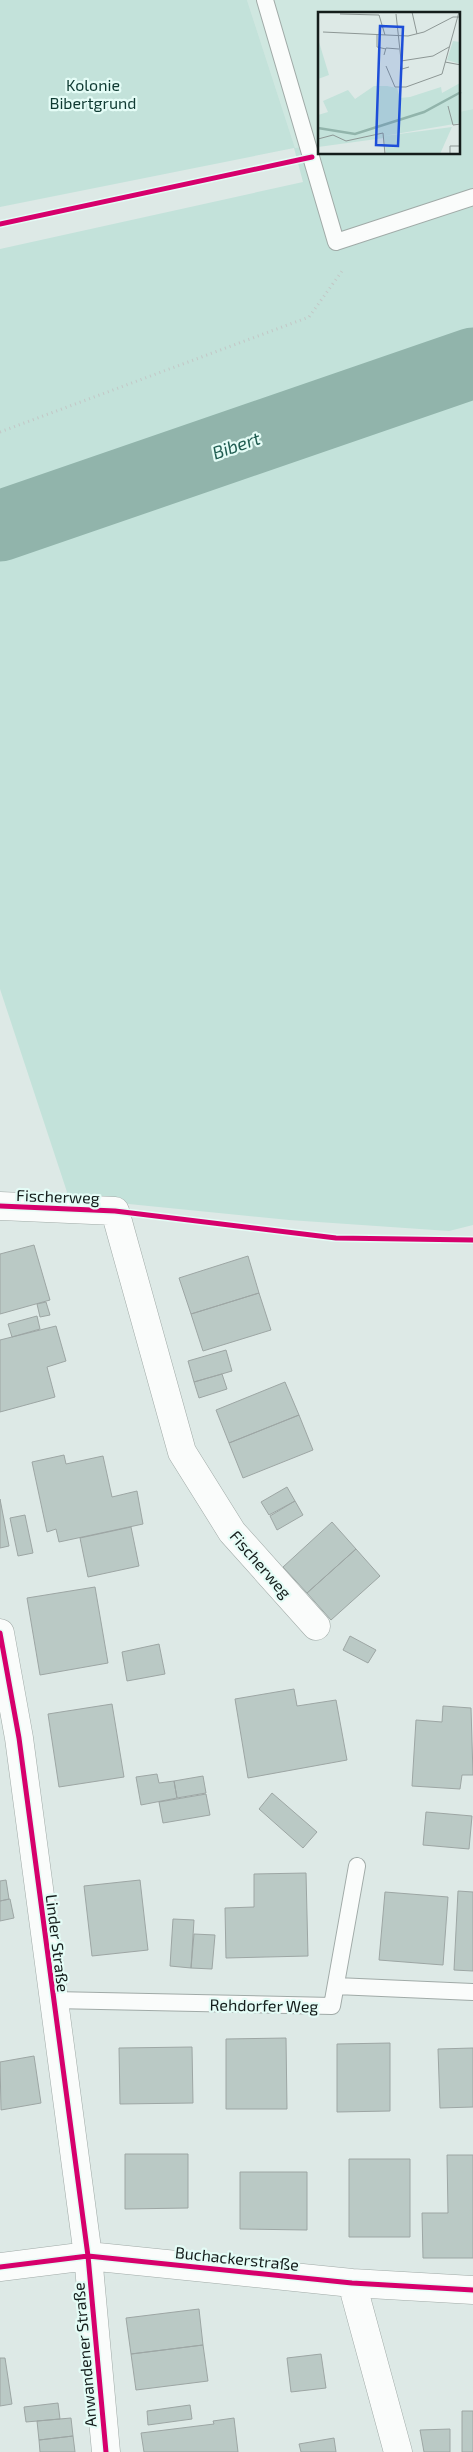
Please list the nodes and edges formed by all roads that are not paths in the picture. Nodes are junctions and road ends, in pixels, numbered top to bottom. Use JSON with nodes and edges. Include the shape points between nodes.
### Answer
{"nodes":[{"id":1,"x":265,"y":0,"type":"edge"},
{"id":2,"x":473,"y":197,"type":"edge"},
{"id":3,"x":0,"y":1206,"type":"edge"},
{"id":4,"x":316,"y":1626,"type":"dead end"},
{"id":5,"x":0,"y":1633,"type":"edge"},
{"id":6,"x":10,"y":1740,"type":"edge"},
{"id":7,"x":357,"y":1866,"type":"dead end"},
{"id":8,"x":336,"y":1986,"type":"junction"},
{"id":9,"x":473,"y":1992,"type":"edge"},
{"id":10,"x":53,"y":2000,"type":"junction"},
{"id":11,"x":88,"y":2256,"type":"junction"},
{"id":12,"x":0,"y":2267,"type":"edge"},
{"id":13,"x":352,"y":2282,"type":"junction"},
{"id":14,"x":473,"y":2290,"type":"edge"},
{"id":15,"x":106,"y":2452,"type":"edge"},
{"id":16,"x":398,"y":2452,"type":"edge"}],
"edges":[{"from":1,"to":2,"type":"lane","via":[[336,242]]},
{"from":3,"to":4,"type":"street","name":"Fischerweg","via":[[115,1211],[182,1452],[232,1532]]},
{"from":5,"to":6,"type":"street","name":"Linder Straße"},
{"from":6,"to":10,"type":"street","name":"Linder Straße"},
{"from":7,"to":8,"type":"lane","name":"Rehdorfer Weg"},
{"from":8,"to":9,"type":"lane"},
{"from":8,"to":10,"type":"lane","name":"Rehdorfer Weg","via":[[332,2006]]},
{"from":10,"to":11,"type":"street","name":"Linder Straße"},
{"from":11,"to":12,"type":"street","name":"Buchackerstraße"},
{"from":11,"to":13,"type":"street","name":"Buchackerstraße"},
{"from":11,"to":15,"type":"street","name":"Anwandener Straße"},
{"from":13,"to":14,"type":"street","name":"Buchackerstraße"},
{"from":13,"to":16,"type":"street"}]}
